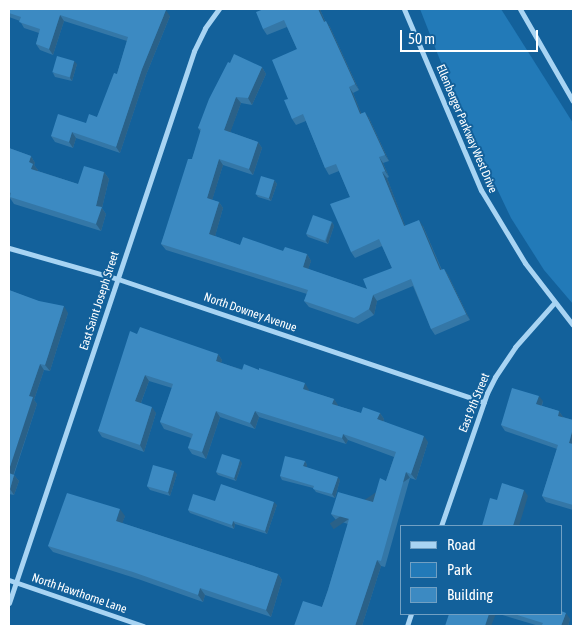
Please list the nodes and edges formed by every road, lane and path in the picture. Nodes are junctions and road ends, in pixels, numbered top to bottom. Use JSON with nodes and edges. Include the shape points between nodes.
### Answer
{"nodes":[{"id":1,"x":219,"y":9,"type":"edge"},
{"id":2,"x":404,"y":9,"type":"edge"},
{"id":3,"x":520,"y":9,"type":"edge"},
{"id":4,"x":573,"y":101,"type":"edge"},
{"id":5,"x":9,"y":248,"type":"edge"},
{"id":6,"x":118,"y":278,"type":"junction"},
{"id":7,"x":554,"y":303,"type":"junction"},
{"id":8,"x":573,"y":325,"type":"edge"},
{"id":9,"x":484,"y":402,"type":"junction"},
{"id":10,"x":441,"y":525,"type":"edge"},
{"id":11,"x":9,"y":580,"type":"edge"},
{"id":12,"x":16,"y":583,"type":"junction"},
{"id":13,"x":9,"y":603,"type":"edge"},
{"id":14,"x":143,"y":626,"type":"edge"}],
"edges":[{"from":1,"to":6,"type":"street","name":"East Saint Joseph Street","via":[[194,51]]},
{"from":2,"to":7,"type":"street","name":"Ellenberger Parkway West Drive","via":[[480,190]]},
{"from":3,"to":4,"type":"street"},
{"from":5,"to":6,"type":"street","name":"North Downey Avenue"},
{"from":6,"to":9,"type":"street","name":"North Downey Avenue"},
{"from":6,"to":12,"type":"street","name":"East Saint Joseph Street"},
{"from":7,"to":8,"type":"street","name":"Ellenberger Parkway West Drive"},
{"from":7,"to":9,"type":"street","name":"East 9th Street","via":[[515,347],[495,377]]},
{"from":9,"to":10,"type":"street","name":"East 9th Street"},
{"from":11,"to":12,"type":"street","name":"North Hawthorne Lane"},
{"from":12,"to":13,"type":"street","name":"East Saint Joseph Street"},
{"from":12,"to":14,"type":"street","name":"North Hawthorne Lane"}]}
